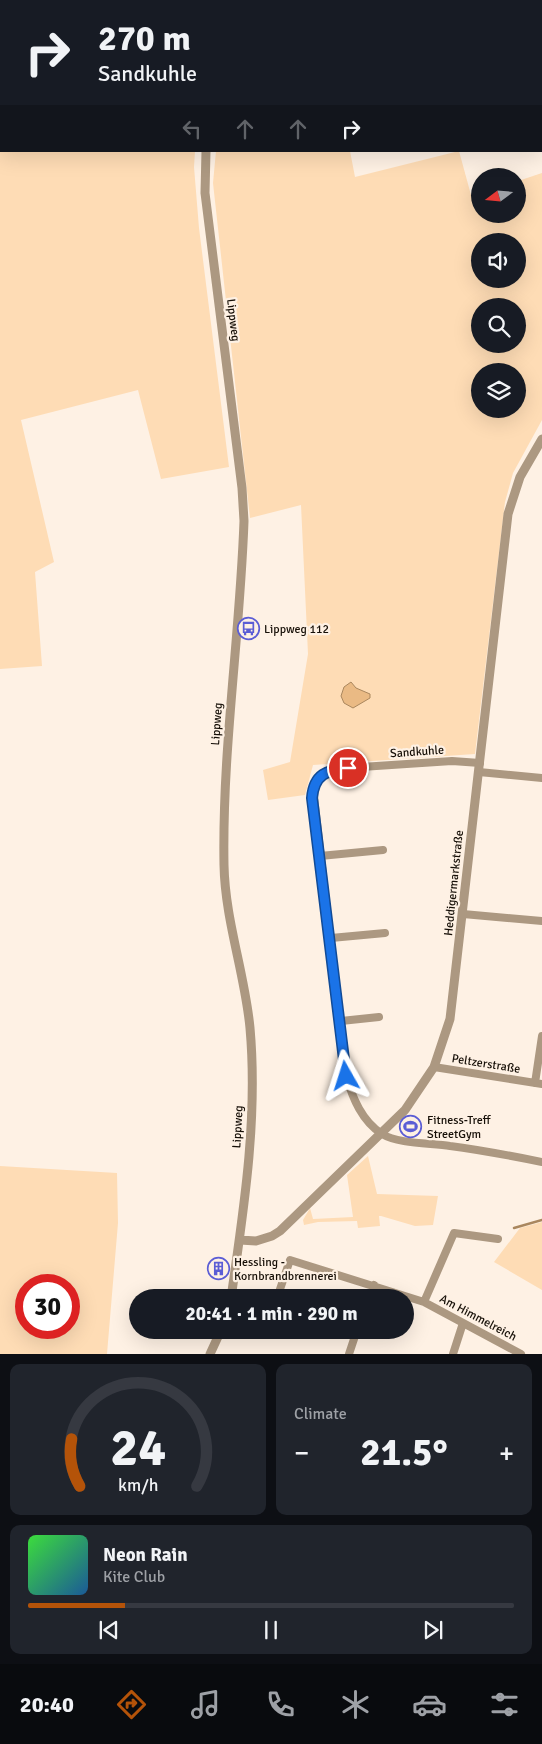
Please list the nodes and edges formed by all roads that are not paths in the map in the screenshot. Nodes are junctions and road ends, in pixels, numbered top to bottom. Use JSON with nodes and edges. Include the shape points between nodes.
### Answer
{"nodes":[{"id":1,"x":206,"y":152,"type":"edge"},
{"id":2,"x":542,"y":438,"type":"edge"},
{"id":3,"x":480,"y":768,"type":"junction"},
{"id":4,"x":542,"y":778,"type":"edge"},
{"id":5,"x":384,"y":850,"type":"dead end"},
{"id":6,"x":320,"y":856,"type":"junction"},
{"id":7,"x":463,"y":914,"type":"junction"},
{"id":8,"x":542,"y":921,"type":"edge"},
{"id":9,"x":385,"y":933,"type":"dead end"},
{"id":10,"x":331,"y":938,"type":"junction"},
{"id":11,"x":379,"y":1017,"type":"dead end"},
{"id":12,"x":340,"y":1021,"type":"junction"},
{"id":13,"x":542,"y":1036,"type":"edge"},
{"id":14,"x":434,"y":1068,"type":"junction"},
{"id":15,"x":538,"y":1084,"type":"edge"},
{"id":16,"x":380,"y":1133,"type":"junction"},
{"id":17,"x":542,"y":1162,"type":"edge"},
{"id":18,"x":498,"y":1239,"type":"dead end"},
{"id":19,"x":240,"y":1240,"type":"junction"},
{"id":20,"x":374,"y":1285,"type":"junction"},
{"id":21,"x":232,"y":1289,"type":"edge"},
{"id":22,"x":280,"y":1289,"type":"edge"},
{"id":23,"x":372,"y":1289,"type":"edge"},
{"id":24,"x":424,"y":1302,"type":"junction"},
{"id":25,"x":463,"y":1323,"type":"junction"},
{"id":26,"x":217,"y":1339,"type":"edge"},
{"id":27,"x":354,"y":1339,"type":"edge"},
{"id":28,"x":210,"y":1354,"type":"edge"},
{"id":29,"x":349,"y":1354,"type":"edge"},
{"id":30,"x":453,"y":1354,"type":"edge"},
{"id":31,"x":521,"y":1354,"type":"edge"}],
"edges":[{"from":1,"to":19,"type":"street","name":"Lippweg","via":[[205,193],[244,521],[224,798],[226,886],[250,1025],[252,1055],[251,1136]]},
{"from":2,"to":3,"type":"street","name":"Heddigermarkstraße","via":[[520,477],[508,514]]},
{"from":3,"to":4,"type":"street"},
{"from":3,"to":6,"type":"street","name":"Sandkuhle","via":[[452,761],[331,769],[322,773],[313,788],[312,798]]},
{"from":3,"to":7,"type":"street","name":"Heddigermarkstraße"},
{"from":5,"to":6,"type":"street"},
{"from":6,"to":10,"type":"street","name":"Sandkuhle"},
{"from":7,"to":8,"type":"street"},
{"from":7,"to":14,"type":"street","name":"Heddigermarkstraße","via":[[450,1019]]},
{"from":9,"to":10,"type":"street"},
{"from":10,"to":12,"type":"street","name":"Sandkuhle"},
{"from":11,"to":12,"type":"street"},
{"from":12,"to":16,"type":"street","name":"Sandkuhle","via":[[351,1092],[364,1117]]},
{"from":13,"to":15,"type":"street","name":"Peltzerstraße"},
{"from":14,"to":15,"type":"street","name":"Peltzerstraße"},
{"from":14,"to":16,"type":"street","name":"Heddigermarkstraße","via":[[405,1110]]},
{"from":16,"to":17,"type":"street","via":[[390,1138]]},
{"from":16,"to":19,"type":"street","name":"Heddigermarkstraße","via":[[280,1230],[264,1240]]},
{"from":18,"to":24,"type":"street","name":"Am Himmelreich","via":[[454,1233]]},
{"from":19,"to":21,"type":"street","name":"Lippweg"},
{"from":20,"to":22,"type":"street","name":"Am Himmelreich","via":[[290,1260]]},
{"from":20,"to":23,"type":"street"},
{"from":20,"to":24,"type":"street","name":"Am Himmelreich"},
{"from":24,"to":25,"type":"street","name":"Am Himmelreich"},
{"from":25,"to":30,"type":"street"},
{"from":25,"to":31,"type":"street","name":"Am Himmelreich"},
{"from":26,"to":28,"type":"street"},
{"from":27,"to":29,"type":"street"}]}
